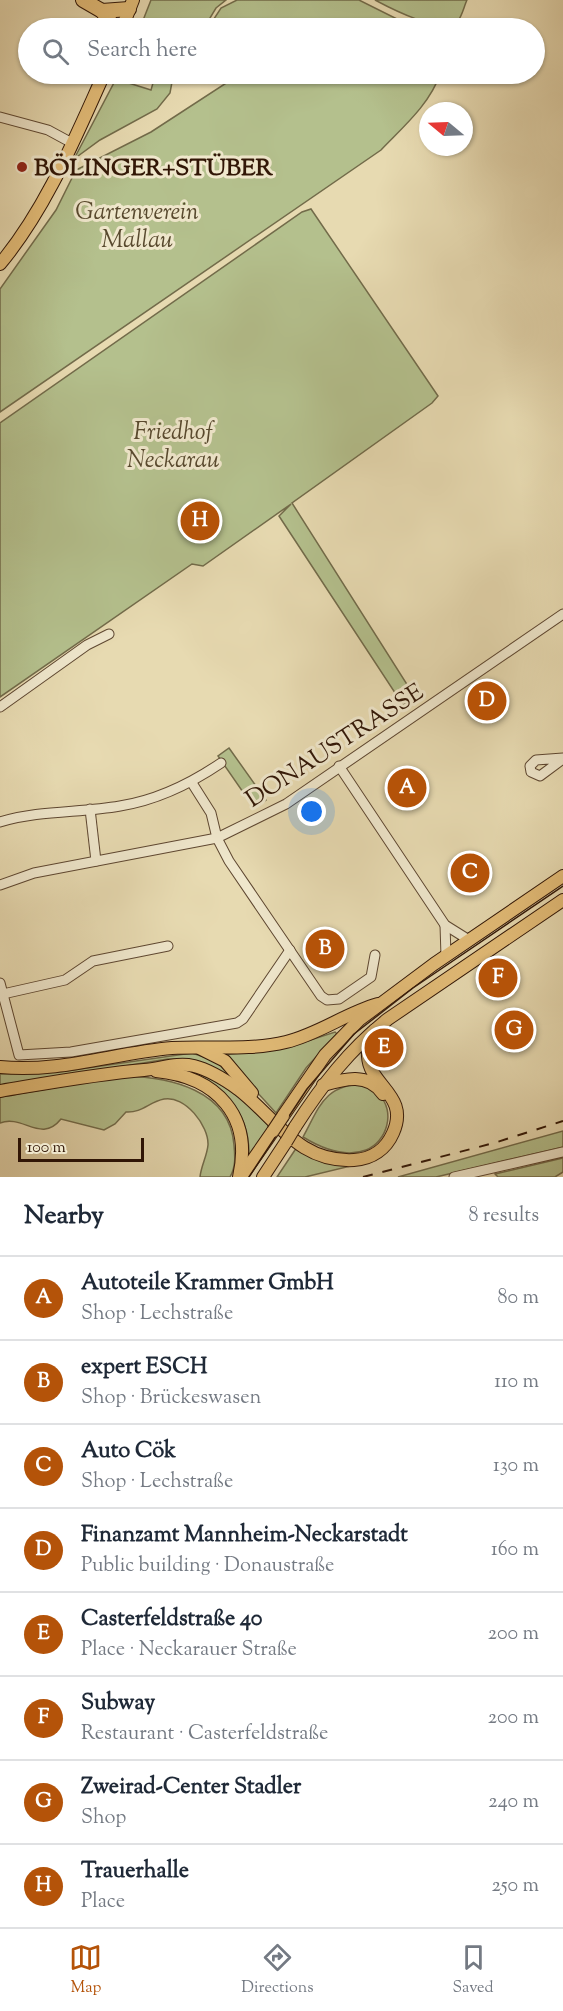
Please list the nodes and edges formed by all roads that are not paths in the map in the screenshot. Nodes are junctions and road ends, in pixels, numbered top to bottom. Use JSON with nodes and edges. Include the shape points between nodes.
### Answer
{"nodes":[{"id":1,"x":82,"y":0,"type":"edge"},
{"id":2,"x":131,"y":4,"type":"edge"},
{"id":3,"x":102,"y":11,"type":"junction"},
{"id":4,"x":107,"y":18,"type":"edge"},
{"id":5,"x":99,"y":84,"type":"edge"},
{"id":6,"x":0,"y":117,"type":"edge"},
{"id":7,"x":72,"y":143,"type":"junction"},
{"id":8,"x":0,"y":264,"type":"edge"},
{"id":9,"x":563,"y":614,"type":"edge"},
{"id":10,"x":109,"y":634,"type":"dead end"},
{"id":11,"x":0,"y":707,"type":"edge"},
{"id":12,"x":221,"y":763,"type":"dead end"},
{"id":13,"x":339,"y":766,"type":"junction"},
{"id":14,"x":192,"y":783,"type":"junction"},
{"id":15,"x":90,"y":809,"type":"junction"},
{"id":16,"x":0,"y":822,"type":"edge"},
{"id":17,"x":217,"y":838,"type":"junction"},
{"id":18,"x":96,"y":861,"type":"junction"},
{"id":19,"x":563,"y":876,"type":"edge"},
{"id":20,"x":0,"y":885,"type":"edge"},
{"id":21,"x":563,"y":900,"type":"edge"},
{"id":22,"x":445,"y":926,"type":"junction"},
{"id":23,"x":469,"y":940,"type":"junction"},
{"id":24,"x":168,"y":946,"type":"dead end"},
{"id":25,"x":290,"y":950,"type":"junction"},
{"id":26,"x":375,"y":955,"type":"dead end"},
{"id":27,"x":446,"y":956,"type":"junction"},
{"id":28,"x":0,"y":983,"type":"edge"},
{"id":29,"x":3,"y":994,"type":"junction"},
{"id":30,"x":378,"y":1004,"type":"junction"},
{"id":31,"x":375,"y":1029,"type":"junction"},
{"id":32,"x":197,"y":1048,"type":"junction"},
{"id":33,"x":0,"y":1067,"type":"edge"},
{"id":34,"x":146,"y":1070,"type":"junction"},
{"id":35,"x":323,"y":1085,"type":"junction"},
{"id":36,"x":0,"y":1091,"type":"edge"},
{"id":37,"x":563,"y":1152,"type":"edge"},
{"id":38,"x":485,"y":1170,"type":"junction"},
{"id":39,"x":240,"y":1177,"type":"edge"},
{"id":40,"x":263,"y":1177,"type":"edge"},
{"id":41,"x":454,"y":1177,"type":"edge"},
{"id":42,"x":493,"y":1177,"type":"edge"}],
"edges":[{"from":1,"to":3,"type":"highway"},
{"from":2,"to":3,"type":"highway"},
{"from":3,"to":4,"type":"highway"},
{"from":5,"to":7,"type":"main road"},
{"from":6,"to":7,"type":"street","via":[[48,130]]},
{"from":7,"to":8,"type":"main road","via":[[33,217]]},
{"from":9,"to":13,"type":"street","name":"DONAUSTRASSE"},
{"from":10,"to":11,"type":"street","via":[[87,645]]},
{"from":12,"to":14,"type":"street"},
{"from":13,"to":17,"type":"street","name":"DONAUSTRASSE","via":[[286,804]]},
{"from":13,"to":22,"type":"street"},
{"from":14,"to":15,"type":"street","via":[[156,797]]},
{"from":14,"to":17,"type":"street","via":[[211,813]]},
{"from":15,"to":16,"type":"street"},
{"from":15,"to":18,"type":"street"},
{"from":17,"to":18,"type":"street","name":"DONAUSTRASSE"},
{"from":17,"to":25,"type":"street"},
{"from":18,"to":20,"type":"street","name":"DONAUSTRASSE","via":[[34,873]]},
{"from":19,"to":23,"type":"main road"},
{"from":21,"to":31,"type":"main road"},
{"from":22,"to":23,"type":"street"},
{"from":22,"to":27,"type":"street"},
{"from":23,"to":27,"type":"main road"},
{"from":24,"to":29,"type":"street","via":[[93,961],[64,980]]},
{"from":25,"to":26,"type":"street","via":[[327,1000],[339,999],[371,977]]},
{"from":25,"to":29,"type":"street","via":[[237,1023],[71,1052],[20,1054]]},
{"from":27,"to":30,"type":"main road"},
{"from":28,"to":29,"type":"street"},
{"from":30,"to":32,"type":"main road","via":[[286,1042]]},
{"from":30,"to":39,"type":"main road","bridge":true,"via":[[325,1055]]},
{"from":31,"to":34,"type":"main road","via":[[368,1057],[370,1068],[390,1093],[397,1109],[396,1124],[384,1147],[374,1156],[360,1159],[331,1158],[299,1144],[279,1130],[240,1090],[206,1070],[179,1064]]},
{"from":31,"to":35,"type":"main road"},
{"from":32,"to":33,"type":"main road","via":[[150,1051],[41,1068]]},
{"from":32,"to":35,"type":"main road","via":[[225,1061],[282,1125],[314,1148],[356,1154],[377,1146],[385,1137],[392,1115],[379,1089],[354,1078]]},
{"from":34,"to":36,"type":"main road"},
{"from":34,"to":39,"type":"main road","via":[[195,1080],[231,1108],[244,1147]]},
{"from":35,"to":40,"type":"main road","bridge":true},
{"from":37,"to":38,"type":"street"},
{"from":38,"to":41,"type":"street"},
{"from":38,"to":42,"type":"street"}]}
